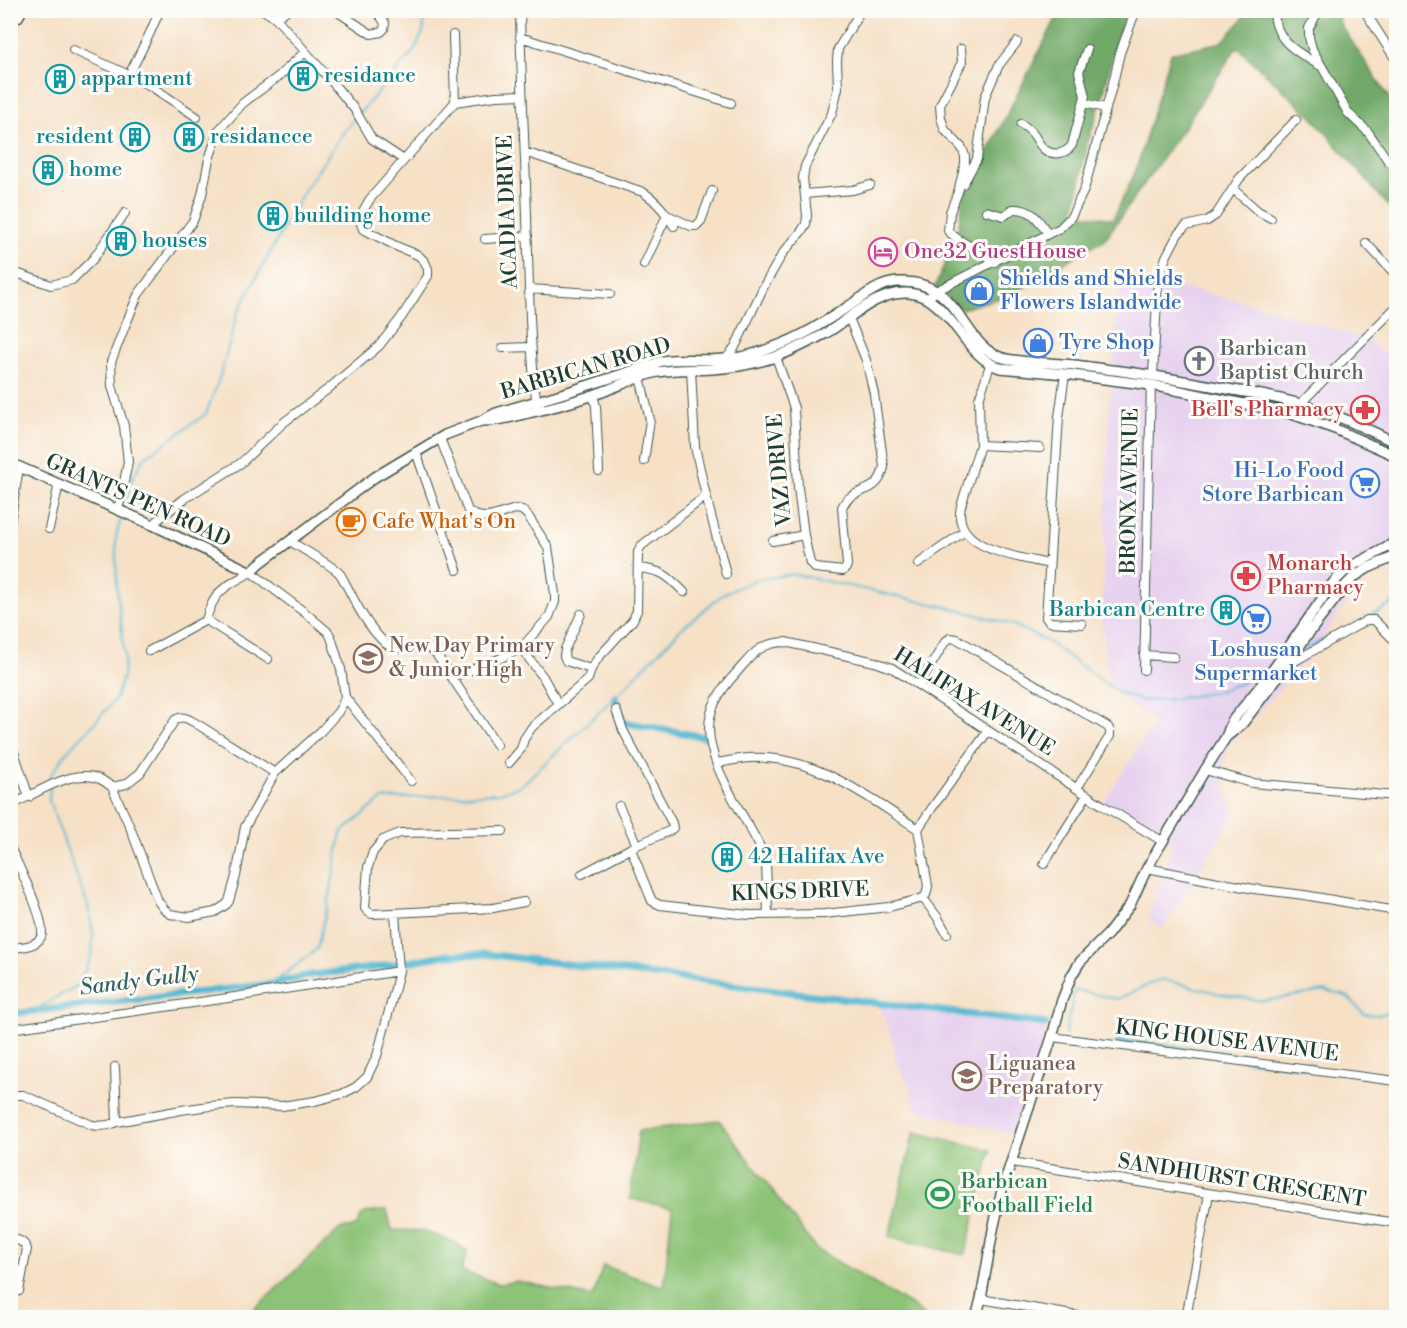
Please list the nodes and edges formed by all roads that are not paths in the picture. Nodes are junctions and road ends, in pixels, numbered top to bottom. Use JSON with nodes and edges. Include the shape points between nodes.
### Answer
{"nodes":[{"id":1,"x":22,"y":10,"type":"edge"},
{"id":2,"x":160,"y":10,"type":"edge"},
{"id":3,"x":189,"y":10,"type":"edge"},
{"id":4,"x":263,"y":10,"type":"edge"},
{"id":5,"x":287,"y":10,"type":"edge"},
{"id":6,"x":335,"y":10,"type":"edge"},
{"id":7,"x":376,"y":10,"type":"edge"},
{"id":8,"x":520,"y":10,"type":"edge"},
{"id":9,"x":861,"y":10,"type":"edge"},
{"id":10,"x":1136,"y":10,"type":"edge"},
{"id":11,"x":1274,"y":10,"type":"edge"},
{"id":12,"x":1319,"y":10,"type":"edge"},
{"id":13,"x":1364,"y":10,"type":"edge"},
{"id":14,"x":206,"y":11,"type":"edge"},
{"id":15,"x":276,"y":18,"type":"junction"},
{"id":16,"x":10,"y":23,"type":"edge"},
{"id":17,"x":453,"y":35,"type":"dead end"},
{"id":18,"x":520,"y":37,"type":"junction"},
{"id":19,"x":1017,"y":42,"type":"dead end"},
{"id":20,"x":961,"y":49,"type":"dead end"},
{"id":21,"x":1087,"y":49,"type":"dead end"},
{"id":22,"x":73,"y":50,"type":"dead end"},
{"id":23,"x":305,"y":52,"type":"junction"},
{"id":24,"x":1396,"y":60,"type":"edge"},
{"id":25,"x":1320,"y":65,"type":"junction"},
{"id":26,"x":129,"y":75,"type":"junction"},
{"id":27,"x":521,"y":96,"type":"junction"},
{"id":28,"x":455,"y":102,"type":"junction"},
{"id":29,"x":731,"y":103,"type":"dead end"},
{"id":30,"x":1084,"y":103,"type":"junction"},
{"id":31,"x":1105,"y":108,"type":"junction"},
{"id":32,"x":197,"y":117,"type":"dead end"},
{"id":33,"x":1296,"y":120,"type":"dead end"},
{"id":34,"x":1021,"y":124,"type":"dead end"},
{"id":35,"x":525,"y":152,"type":"junction"},
{"id":36,"x":404,"y":160,"type":"junction"},
{"id":37,"x":1389,"y":162,"type":"dead end"},
{"id":38,"x":870,"y":185,"type":"dead end"},
{"id":39,"x":1233,"y":189,"type":"junction"},
{"id":40,"x":712,"y":191,"type":"dead end"},
{"id":41,"x":958,"y":192,"type":"junction"},
{"id":42,"x":805,"y":194,"type":"junction"},
{"id":43,"x":986,"y":211,"type":"dead end"},
{"id":44,"x":125,"y":213,"type":"dead end"},
{"id":45,"x":667,"y":215,"type":"junction"},
{"id":46,"x":1271,"y":218,"type":"dead end"},
{"id":47,"x":674,"y":226,"type":"dead end"},
{"id":48,"x":1048,"y":234,"type":"junction"},
{"id":49,"x":528,"y":236,"type":"junction"},
{"id":50,"x":485,"y":239,"type":"dead end"},
{"id":51,"x":1366,"y":243,"type":"dead end"},
{"id":52,"x":994,"y":262,"type":"junction"},
{"id":53,"x":644,"y":265,"type":"dead end"},
{"id":54,"x":10,"y":271,"type":"edge"},
{"id":55,"x":1396,"y":275,"type":"edge"},
{"id":56,"x":529,"y":289,"type":"junction"},
{"id":57,"x":936,"y":291,"type":"junction"},
{"id":58,"x":610,"y":294,"type":"dead end"},
{"id":59,"x":927,"y":299,"type":"junction"},
{"id":60,"x":1396,"y":307,"type":"edge"},
{"id":61,"x":849,"y":318,"type":"junction"},
{"id":62,"x":531,"y":347,"type":"junction"},
{"id":63,"x":503,"y":348,"type":"dead end"},
{"id":64,"x":776,"y":357,"type":"junction"},
{"id":65,"x":726,"y":359,"type":"junction"},
{"id":66,"x":990,"y":365,"type":"junction"},
{"id":67,"x":690,"y":369,"type":"junction"},
{"id":68,"x":1065,"y":374,"type":"junction"},
{"id":69,"x":640,"y":377,"type":"junction"},
{"id":70,"x":1152,"y":381,"type":"junction"},
{"id":71,"x":593,"y":395,"type":"junction"},
{"id":72,"x":1300,"y":404,"type":"junction"},
{"id":73,"x":537,"y":407,"type":"junction"},
{"id":74,"x":1289,"y":413,"type":"junction"},
{"id":75,"x":440,"y":438,"type":"junction"},
{"id":76,"x":1396,"y":443,"type":"edge"},
{"id":77,"x":980,"y":446,"type":"junction"},
{"id":78,"x":1040,"y":448,"type":"dead end"},
{"id":79,"x":416,"y":452,"type":"junction"},
{"id":80,"x":1396,"y":456,"type":"edge"},
{"id":81,"x":644,"y":461,"type":"dead end"},
{"id":82,"x":15,"y":465,"type":"edge"},
{"id":83,"x":599,"y":471,"type":"dead end"},
{"id":84,"x":59,"y":484,"type":"junction"},
{"id":85,"x":706,"y":496,"type":"junction"},
{"id":86,"x":117,"y":510,"type":"junction"},
{"id":87,"x":10,"y":524,"type":"edge"},
{"id":88,"x":153,"y":525,"type":"junction"},
{"id":89,"x":49,"y":529,"type":"dead end"},
{"id":90,"x":965,"y":531,"type":"junction"},
{"id":91,"x":804,"y":535,"type":"junction"},
{"id":92,"x":290,"y":541,"type":"junction"},
{"id":93,"x":773,"y":541,"type":"dead end"},
{"id":94,"x":1396,"y":541,"type":"edge"},
{"id":95,"x":1396,"y":556,"type":"edge"},
{"id":96,"x":918,"y":564,"type":"dead end"},
{"id":97,"x":1049,"y":564,"type":"junction"},
{"id":98,"x":638,"y":568,"type":"junction"},
{"id":99,"x":457,"y":570,"type":"dead end"},
{"id":100,"x":251,"y":572,"type":"junction"},
{"id":101,"x":726,"y":574,"type":"dead end"},
{"id":102,"x":684,"y":592,"type":"dead end"},
{"id":103,"x":581,"y":614,"type":"dead end"},
{"id":104,"x":206,"y":620,"type":"junction"},
{"id":105,"x":1082,"y":624,"type":"dead end"},
{"id":106,"x":1396,"y":642,"type":"edge"},
{"id":107,"x":521,"y":648,"type":"junction"},
{"id":108,"x":149,"y":651,"type":"dead end"},
{"id":109,"x":1144,"y":655,"type":"junction"},
{"id":110,"x":1174,"y":657,"type":"dead end"},
{"id":111,"x":268,"y":659,"type":"dead end"},
{"id":112,"x":1287,"y":664,"type":"junction"},
{"id":113,"x":591,"y":669,"type":"junction"},
{"id":114,"x":1144,"y":670,"type":"dead end"},
{"id":115,"x":452,"y":677,"type":"junction"},
{"id":116,"x":919,"y":685,"type":"junction"},
{"id":117,"x":345,"y":697,"type":"junction"},
{"id":118,"x":558,"y":704,"type":"junction"},
{"id":119,"x":616,"y":710,"type":"dead end"},
{"id":120,"x":988,"y":731,"type":"junction"},
{"id":121,"x":1226,"y":737,"type":"junction"},
{"id":122,"x":10,"y":740,"type":"edge"},
{"id":123,"x":497,"y":745,"type":"dead end"},
{"id":124,"x":509,"y":763,"type":"dead end"},
{"id":125,"x":717,"y":763,"type":"junction"},
{"id":126,"x":1205,"y":770,"type":"junction"},
{"id":127,"x":275,"y":773,"type":"junction"},
{"id":128,"x":411,"y":781,"type":"dead end"},
{"id":129,"x":112,"y":787,"type":"junction"},
{"id":130,"x":1077,"y":788,"type":"junction"},
{"id":131,"x":1087,"y":795,"type":"junction"},
{"id":132,"x":1396,"y":796,"type":"edge"},
{"id":133,"x":29,"y":797,"type":"junction"},
{"id":134,"x":10,"y":806,"type":"edge"},
{"id":135,"x":619,"y":806,"type":"dead end"},
{"id":136,"x":918,"y":829,"type":"junction"},
{"id":137,"x":502,"y":831,"type":"dead end"},
{"id":138,"x":1162,"y":841,"type":"junction"},
{"id":139,"x":10,"y":847,"type":"edge"},
{"id":140,"x":634,"y":847,"type":"junction"},
{"id":141,"x":1044,"y":864,"type":"dead end"},
{"id":142,"x":1147,"y":868,"type":"junction"},
{"id":143,"x":582,"y":874,"type":"dead end"},
{"id":144,"x":923,"y":898,"type":"junction"},
{"id":145,"x":524,"y":902,"type":"dead end"},
{"id":146,"x":1396,"y":911,"type":"edge"},
{"id":147,"x":395,"y":913,"type":"junction"},
{"id":148,"x":768,"y":915,"type":"junction"},
{"id":149,"x":947,"y":934,"type":"dead end"},
{"id":150,"x":10,"y":948,"type":"edge"},
{"id":151,"x":399,"y":971,"type":"junction"},
{"id":152,"x":10,"y":1029,"type":"edge"},
{"id":153,"x":1052,"y":1037,"type":"junction"},
{"id":154,"x":116,"y":1067,"type":"dead end"},
{"id":155,"x":1396,"y":1082,"type":"edge"},
{"id":156,"x":10,"y":1095,"type":"edge"},
{"id":157,"x":117,"y":1122,"type":"junction"},
{"id":158,"x":1012,"y":1162,"type":"junction"},
{"id":159,"x":1209,"y":1194,"type":"junction"},
{"id":160,"x":1396,"y":1223,"type":"edge"},
{"id":161,"x":10,"y":1238,"type":"edge"},
{"id":162,"x":19,"y":1291,"type":"dead end"},
{"id":163,"x":981,"y":1299,"type":"junction"},
{"id":164,"x":976,"y":1317,"type":"edge"},
{"id":165,"x":1089,"y":1317,"type":"edge"},
{"id":166,"x":1186,"y":1317,"type":"edge"}],
"edges":[{"from":1,"to":16,"type":"main road"},
{"from":2,"to":26,"type":"street"},
{"from":3,"to":14,"type":"street","via":[[197,14]]},
{"from":4,"to":15,"type":"street"},
{"from":5,"to":15,"type":"street"},
{"from":6,"to":7,"type":"street","via":[[371,34],[384,29],[385,23]]},
{"from":8,"to":18,"type":"street","name":"ACADIA DRIVE"},
{"from":9,"to":42,"type":"street","via":[[838,50],[838,88],[832,113],[805,166]]},
{"from":10,"to":31,"type":"street","via":[[1119,53]]},
{"from":11,"to":25,"type":"street","via":[[1280,35],[1297,52]]},
{"from":12,"to":25,"type":"street","via":[[1309,28],[1309,37]]},
{"from":13,"to":24,"type":"street"},
{"from":15,"to":23,"type":"street"},
{"from":17,"to":28,"type":"street"},
{"from":18,"to":27,"type":"street","name":"ACADIA DRIVE"},
{"from":18,"to":29,"type":"street"},
{"from":19,"to":41,"type":"street","via":[[999,65],[985,97],[977,159]]},
{"from":20,"to":41,"type":"street","via":[[962,62],[940,105],[945,130],[965,156]]},
{"from":21,"to":30,"type":"street","via":[[1079,72]]},
{"from":22,"to":26,"type":"street"},
{"from":23,"to":36,"type":"street","via":[[355,110],[372,139]]},
{"from":23,"to":86,"type":"street","via":[[243,103],[219,130],[193,221],[138,295],[125,326],[111,362],[112,386],[124,426],[128,462]]},
{"from":25,"to":37,"type":"street","via":[[1348,113],[1368,132]]},
{"from":26,"to":32,"type":"street"},
{"from":27,"to":28,"type":"street"},
{"from":27,"to":35,"type":"street","name":"ACADIA DRIVE"},
{"from":28,"to":36,"type":"street"},
{"from":30,"to":31,"type":"street"},
{"from":30,"to":34,"type":"street","via":[[1072,145],[1063,153],[1046,152]]},
{"from":31,"to":48,"type":"street","via":[[1084,190],[1071,218]]},
{"from":33,"to":39,"type":"street","name":"BRONX AVENUE"},
{"from":35,"to":45,"type":"street","via":[[643,192]]},
{"from":35,"to":49,"type":"street","name":"ACADIA DRIVE"},
{"from":36,"to":88,"type":"street","via":[[369,199],[360,221],[363,229],[418,255],[428,269],[428,276],[401,318],[379,346],[240,463],[184,499]]},
{"from":38,"to":42,"type":"street"},
{"from":39,"to":46,"type":"street"},
{"from":39,"to":70,"type":"street","name":"BRONX AVENUE","via":[[1216,215],[1186,226],[1178,234],[1166,257],[1158,281]]},
{"from":40,"to":45,"type":"street","via":[[696,226]]},
{"from":41,"to":52,"type":"street","via":[[948,231]]},
{"from":42,"to":65,"type":"street","via":[[806,224],[783,253]]},
{"from":43,"to":48,"type":"street","via":[[1004,216],[1013,209],[1024,209],[1032,212]]},
{"from":44,"to":54,"type":"street","via":[[93,259],[72,280],[51,285]]},
{"from":45,"to":47,"type":"street"},
{"from":45,"to":53,"type":"street"},
{"from":48,"to":52,"type":"street"},
{"from":49,"to":50,"type":"street"},
{"from":49,"to":56,"type":"street","name":"ACADIA DRIVE"},
{"from":51,"to":55,"type":"street"},
{"from":52,"to":57,"type":"street"},
{"from":56,"to":58,"type":"street"},
{"from":56,"to":62,"type":"street","name":"ACADIA DRIVE"},
{"from":57,"to":59,"type":"street"},
{"from":57,"to":65,"type":"main road","name":"BARBICAN ROAD","via":[[910,282],[885,285],[796,339],[751,355]]},
{"from":57,"to":70,"type":"main road","name":"BARBICAN ROAD","via":[[956,308],[993,354],[1016,361],[1066,364]]},
{"from":59,"to":61,"type":"main road","name":"BARBICAN ROAD","via":[[894,293]]},
{"from":59,"to":66,"type":"main road","via":[[941,309]]},
{"from":60,"to":72,"type":"street"},
{"from":61,"to":64,"type":"main road","name":"BARBICAN ROAD"},
{"from":61,"to":91,"type":"street","name":"VAZ DRIVE","via":[[866,360],[874,394],[883,476],[842,507],[845,570],[812,566]]},
{"from":62,"to":63,"type":"street"},
{"from":62,"to":73,"type":"street","name":"ACADIA DRIVE"},
{"from":64,"to":67,"type":"main road","name":"BARBICAN ROAD","via":[[739,366]]},
{"from":64,"to":91,"type":"street","name":"VAZ DRIVE","via":[[794,408]]},
{"from":65,"to":73,"type":"main road","name":"BARBICAN ROAD","via":[[662,361]]},
{"from":66,"to":68,"type":"main road","name":"BARBICAN ROAD"},
{"from":66,"to":77,"type":"street","via":[[979,399]]},
{"from":67,"to":69,"type":"main road","name":"BARBICAN ROAD"},
{"from":67,"to":85,"type":"street","via":[[695,447]]},
{"from":68,"to":70,"type":"main road","name":"BARBICAN ROAD"},
{"from":68,"to":97,"type":"street"},
{"from":69,"to":71,"type":"main road","name":"BARBICAN ROAD"},
{"from":69,"to":81,"type":"street","via":[[650,420]]},
{"from":70,"to":72,"type":"main road","name":"BARBICAN ROAD"},
{"from":70,"to":74,"type":"main road","name":"BARBICAN ROAD"},
{"from":70,"to":109,"type":"street","name":"BRONX AVENUE"},
{"from":71,"to":73,"type":"main road","name":"BARBICAN ROAD"},
{"from":71,"to":83,"type":"street"},
{"from":72,"to":74,"type":"street"},
{"from":72,"to":76,"type":"main road","name":"BARBICAN ROAD"},
{"from":73,"to":75,"type":"main road","name":"BARBICAN ROAD","via":[[500,421],[481,421]]},
{"from":74,"to":80,"type":"main road","name":"BARBICAN ROAD"},
{"from":75,"to":79,"type":"main road","name":"BARBICAN ROAD"},
{"from":75,"to":107,"type":"street","via":[[468,511],[489,518],[519,509],[548,547],[555,602],[549,617]]},
{"from":77,"to":78,"type":"street"},
{"from":77,"to":90,"type":"street","via":[[959,513]]},
{"from":79,"to":92,"type":"main road","name":"BARBICAN ROAD","via":[[375,477]]},
{"from":79,"to":99,"type":"street"},
{"from":82,"to":84,"type":"main road","name":"GRANTS PEN ROAD"},
{"from":82,"to":87,"type":"street"},
{"from":84,"to":86,"type":"main road","name":"GRANTS PEN ROAD"},
{"from":84,"to":89,"type":"street"},
{"from":85,"to":98,"type":"street","via":[[641,546]]},
{"from":85,"to":101,"type":"street"},
{"from":86,"to":88,"type":"main road","name":"GRANTS PEN ROAD"},
{"from":88,"to":100,"type":"main road","name":"GRANTS PEN ROAD"},
{"from":90,"to":96,"type":"street"},
{"from":90,"to":97,"type":"street","via":[[987,548]]},
{"from":91,"to":93,"type":"street"},
{"from":92,"to":100,"type":"main road","name":"BARBICAN ROAD"},
{"from":92,"to":115,"type":"street","via":[[339,572],[361,612],[385,643],[393,648],[429,648]]},
{"from":94,"to":121,"type":"main road","via":[[1340,575],[1232,721]]},
{"from":95,"to":112,"type":"main road","via":[[1354,577]]},
{"from":97,"to":105,"type":"street","via":[[1046,618],[1050,622]]},
{"from":98,"to":102,"type":"street","via":[[657,571]]},
{"from":98,"to":113,"type":"street","via":[[636,615]]},
{"from":100,"to":104,"type":"street","via":[[218,593]]},
{"from":100,"to":117,"type":"street","via":[[328,632],[341,669]]},
{"from":103,"to":113,"type":"street","via":[[564,656],[566,661]]},
{"from":104,"to":108,"type":"street"},
{"from":104,"to":111,"type":"street"},
{"from":106,"to":112,"type":"street","via":[[1374,620],[1367,620]]},
{"from":107,"to":115,"type":"street"},
{"from":107,"to":118,"type":"street"},
{"from":109,"to":110,"type":"street"},
{"from":109,"to":114,"type":"street","name":"BRONX AVENUE"},
{"from":112,"to":121,"type":"main road","via":[[1242,724]]},
{"from":113,"to":118,"type":"street","via":[[588,679]]},
{"from":115,"to":123,"type":"street"},
{"from":116,"to":120,"type":"street","name":"HALIFAX AVENUE"},
{"from":116,"to":125,"type":"street","name":"HALIFAX AVENUE","via":[[875,662],[773,642],[758,649],[723,686],[710,718],[709,734]]},
{"from":116,"to":130,"type":"street","via":[[945,642],[957,639],[1108,727],[1110,736]]},
{"from":117,"to":127,"type":"street","via":[[321,731]]},
{"from":117,"to":128,"type":"street"},
{"from":118,"to":124,"type":"street","via":[[532,727]]},
{"from":119,"to":140,"type":"street","via":[[673,828]]},
{"from":120,"to":130,"type":"street","name":"HALIFAX AVENUE"},
{"from":120,"to":136,"type":"street"},
{"from":121,"to":126,"type":"main road"},
{"from":122,"to":133,"type":"street"},
{"from":125,"to":136,"type":"street","via":[[767,758],[818,769]]},
{"from":125,"to":148,"type":"street","name":"HALIFAX AVENUE","via":[[763,853]]},
{"from":126,"to":132,"type":"street","via":[[1252,783]]},
{"from":126,"to":138,"type":"main road"},
{"from":127,"to":129,"type":"street","via":[[181,717],[140,773],[126,784]]},
{"from":127,"to":129,"type":"street","via":[[245,827],[229,901],[214,912],[189,917],[170,914],[158,901]]},
{"from":129,"to":133,"type":"street","via":[[99,779],[70,777]]},
{"from":130,"to":131,"type":"street","name":"HALIFAX AVENUE"},
{"from":131,"to":138,"type":"street","name":"HALIFAX AVENUE"},
{"from":131,"to":141,"type":"street"},
{"from":133,"to":134,"type":"street"},
{"from":135,"to":140,"type":"street","name":"KINGS DRIVE"},
{"from":136,"to":144,"type":"street","via":[[928,886]]},
{"from":137,"to":147,"type":"street","via":[[400,833],[383,840],[368,867],[365,904],[372,914]]},
{"from":138,"to":142,"type":"main road"},
{"from":139,"to":150,"type":"street","via":[[40,916],[42,930],[36,943]]},
{"from":140,"to":143,"type":"street"},
{"from":140,"to":148,"type":"street","name":"KINGS DRIVE","via":[[652,901],[699,910]]},
{"from":142,"to":146,"type":"street"},
{"from":142,"to":153,"type":"main road","via":[[1130,905],[1072,975]]},
{"from":144,"to":148,"type":"street","name":"KINGS DRIVE","via":[[845,912]]},
{"from":144,"to":149,"type":"street"},
{"from":145,"to":147,"type":"street","via":[[493,908]]},
{"from":147,"to":151,"type":"street"},
{"from":151,"to":152,"type":"street"},
{"from":151,"to":157,"type":"street","via":[[377,1056],[367,1077],[348,1092],[282,1106],[210,1106]]},
{"from":153,"to":155,"type":"street","name":"KING HOUSE AVENUE"},
{"from":153,"to":158,"type":"main road"},
{"from":154,"to":157,"type":"street"},
{"from":156,"to":157,"type":"street","via":[[23,1095],[92,1125]]},
{"from":158,"to":159,"type":"street","name":"SANDHURST CRESCENT"},
{"from":158,"to":163,"type":"main road","via":[[995,1220]]},
{"from":159,"to":160,"type":"street","name":"SANDHURST CRESCENT"},
{"from":159,"to":166,"type":"street"},
{"from":161,"to":162,"type":"street","via":[[22,1242],[27,1249]]},
{"from":163,"to":164,"type":"main road"},
{"from":163,"to":165,"type":"street"}]}
